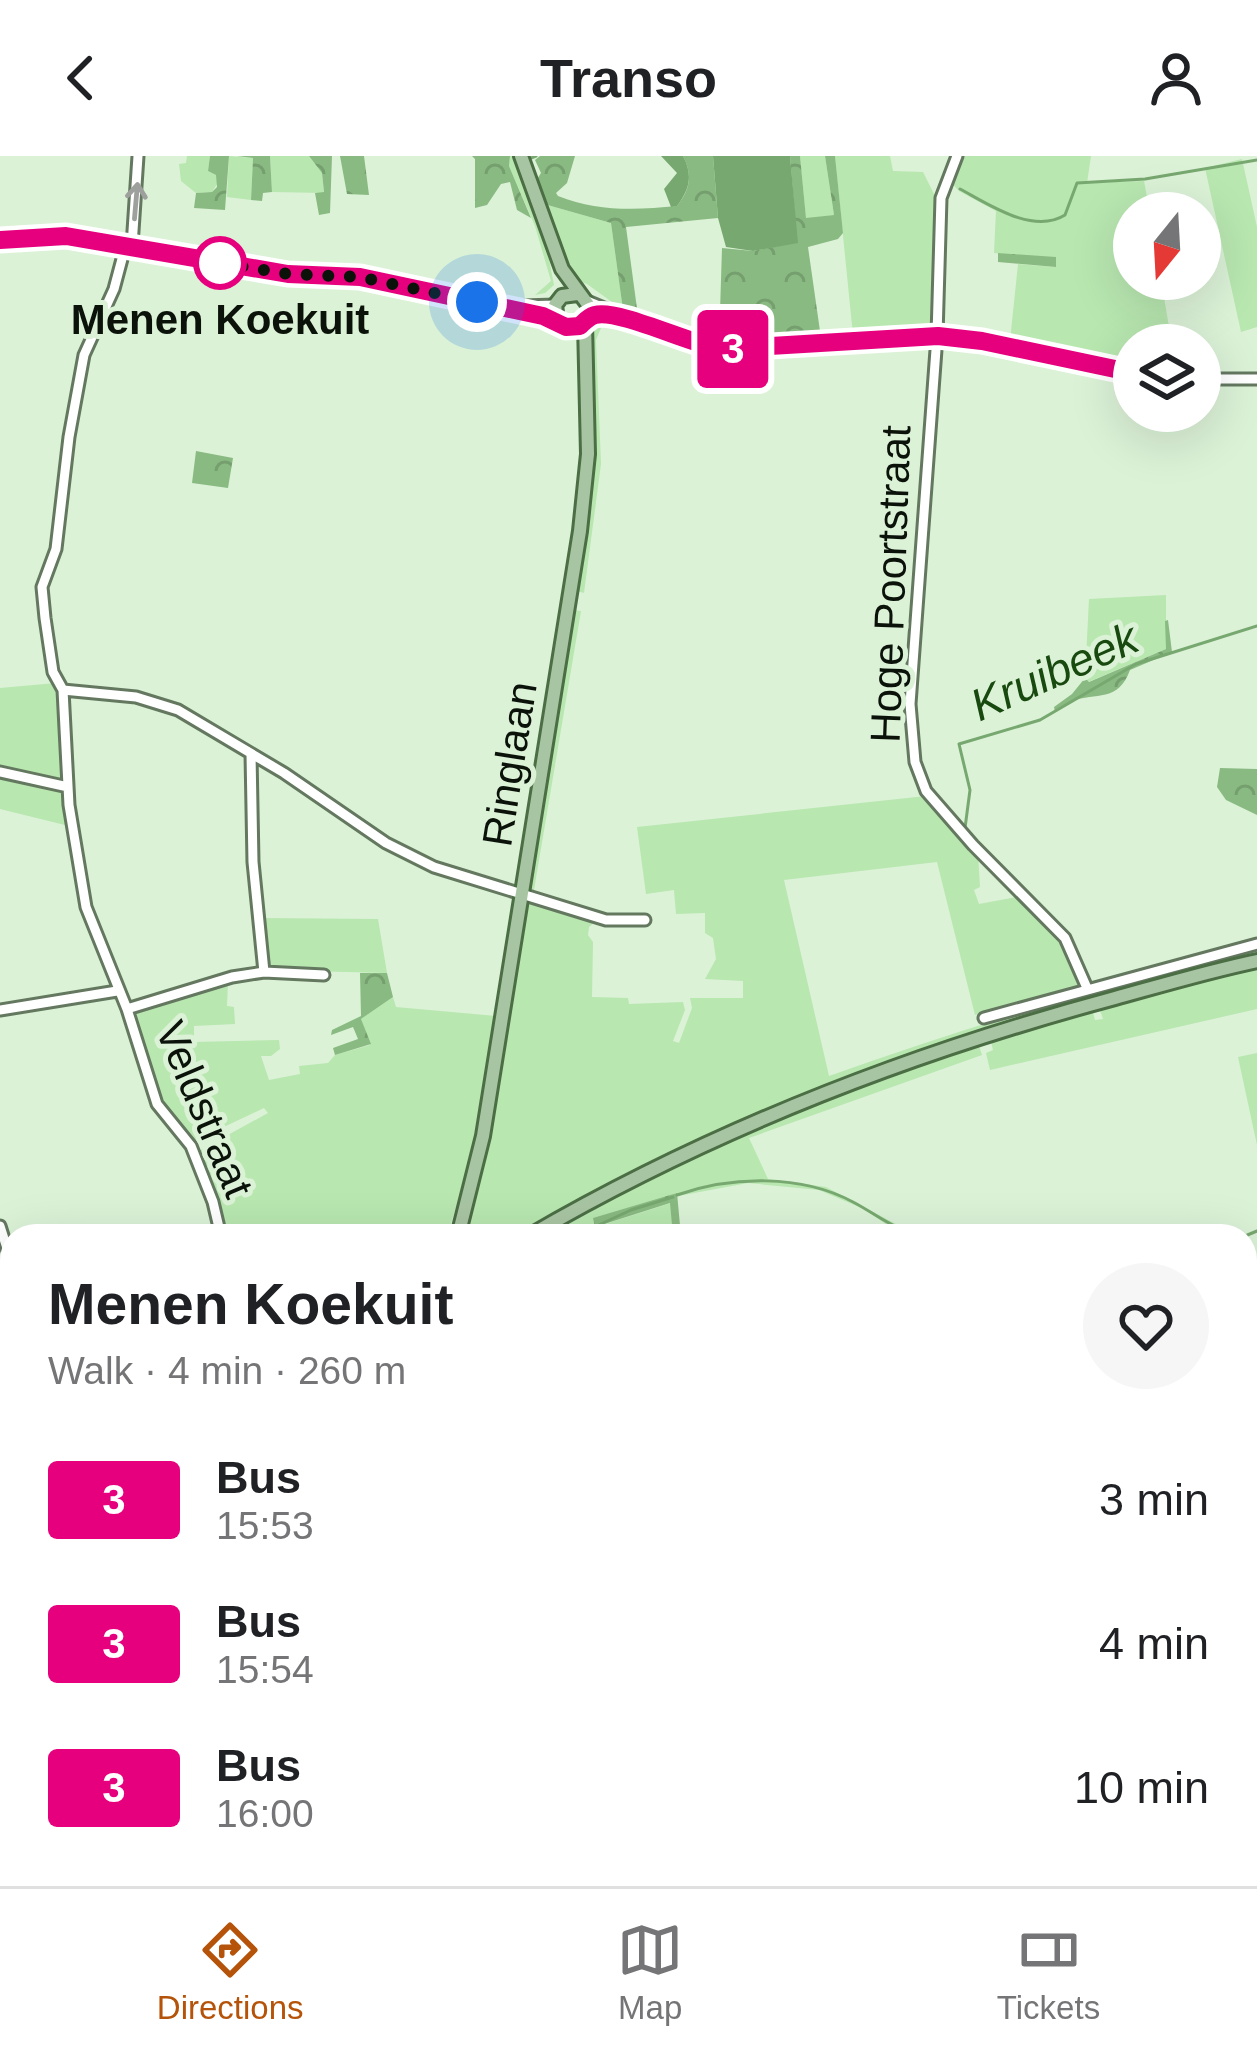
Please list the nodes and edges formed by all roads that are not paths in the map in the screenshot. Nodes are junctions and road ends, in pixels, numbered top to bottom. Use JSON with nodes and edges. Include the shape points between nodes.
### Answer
{"nodes":[{"id":1,"x":139,"y":156,"type":"edge"},
{"id":2,"x":521,"y":156,"type":"edge"},
{"id":3,"x":957,"y":156,"type":"edge"},
{"id":4,"x":0,"y":240,"type":"edge"},
{"id":5,"x":550,"y":244,"type":"junction"},
{"id":6,"x":129,"y":245,"type":"junction"},
{"id":7,"x":582,"y":297,"type":"junction"},
{"id":8,"x":482,"y":303,"type":"junction"},
{"id":9,"x":556,"y":304,"type":"junction"},
{"id":10,"x":629,"y":319,"type":"junction"},
{"id":11,"x":587,"y":320,"type":"junction"},
{"id":12,"x":564,"y":326,"type":"junction"},
{"id":13,"x":938,"y":336,"type":"junction"},
{"id":14,"x":1113,"y":369,"type":"edge"},
{"id":15,"x":1221,"y":379,"type":"edge"},
{"id":16,"x":1257,"y":379,"type":"edge"},
{"id":17,"x":585,"y":381,"type":"junction"},
{"id":18,"x":63,"y":690,"type":"junction"},
{"id":19,"x":251,"y":754,"type":"junction"},
{"id":20,"x":0,"y":772,"type":"edge"},
{"id":21,"x":68,"y":787,"type":"junction"},
{"id":22,"x":522,"y":896,"type":"junction"},
{"id":23,"x":645,"y":920,"type":"dead end"},
{"id":24,"x":1257,"y":944,"type":"edge"},
{"id":25,"x":1257,"y":961,"type":"edge"},
{"id":26,"x":264,"y":972,"type":"junction"},
{"id":27,"x":324,"y":975,"type":"dead end"},
{"id":28,"x":1087,"y":988,"type":"junction"},
{"id":29,"x":117,"y":991,"type":"junction"},
{"id":30,"x":128,"y":1009,"type":"junction"},
{"id":31,"x":0,"y":1010,"type":"edge"},
{"id":32,"x":984,"y":1018,"type":"dead end"},
{"id":33,"x":571,"y":1214,"type":"junction"},
{"id":34,"x":218,"y":1224,"type":"edge"},
{"id":35,"x":458,"y":1224,"type":"edge"},
{"id":36,"x":552,"y":1224,"type":"edge"},
{"id":37,"x":557,"y":1224,"type":"edge"}],
"edges":[{"from":6,"to":1,"type":"street","name":"Veldstraat","one_way":true},
{"from":2,"to":5,"type":"main road","name":"Ringlaan"},
{"from":3,"to":13,"type":"street","name":"Hoge Poortstraat","via":[[941,198]]},
{"from":4,"to":6,"type":"street"},
{"from":5,"to":7,"type":"main road","name":"Ringlaan"},
{"from":5,"to":9,"type":"main road","name":"Ringlaan"},
{"from":6,"to":8,"type":"street"},
{"from":6,"to":18,"type":"street","name":"Veldstraat","via":[[85,355],[56,549],[42,587],[50,658]]},
{"from":7,"to":9,"type":"main road","via":[[562,296]]},
{"from":7,"to":10,"type":"street"},
{"from":7,"to":11,"type":"main road","name":"Ringlaan"},
{"from":8,"to":9,"type":"street"},
{"from":8,"to":12,"type":"street"},
{"from":9,"to":12,"type":"main road","name":"Ringlaan"},
{"from":10,"to":11,"type":"street"},
{"from":10,"to":13,"type":"street","via":[[711,347],[755,350]]},
{"from":11,"to":12,"type":"main road"},
{"from":11,"to":17,"type":"main road","name":"Ringlaan"},
{"from":12,"to":17,"type":"main road","name":"Ringlaan"},
{"from":13,"to":14,"type":"street"},
{"from":13,"to":28,"type":"street","name":"Hoge Poortstraat","via":[[910,704],[915,762],[935,805],[1065,938]]},
{"from":15,"to":16,"type":"street"},
{"from":17,"to":22,"type":"main road","name":"Ringlaan","via":[[585,489]]},
{"from":18,"to":19,"type":"street","via":[[150,700]]},
{"from":18,"to":21,"type":"street","name":"Veldstraat"},
{"from":19,"to":22,"type":"street","via":[[414,858]]},
{"from":19,"to":26,"type":"street"},
{"from":20,"to":21,"type":"street"},
{"from":21,"to":29,"type":"street","name":"Veldstraat","via":[[86,907]]},
{"from":22,"to":23,"type":"street","via":[[606,920]]},
{"from":22,"to":35,"type":"main road","name":"Ringlaan","via":[[479,1156]]},
{"from":24,"to":28,"type":"street"},
{"from":25,"to":33,"type":"main road","via":[[911,1059],[779,1111]]},
{"from":26,"to":27,"type":"street","name":"Veldstraat"},
{"from":26,"to":30,"type":"street","name":"Veldstraat"},
{"from":28,"to":32,"type":"street"},
{"from":29,"to":30,"type":"street","name":"Veldstraat"},
{"from":29,"to":31,"type":"street","name":"Veldstraat"},
{"from":30,"to":34,"type":"street","name":"Veldstraat","via":[[158,1103],[191,1145]]},
{"from":33,"to":36,"type":"main road"},
{"from":33,"to":37,"type":"main road"}]}
